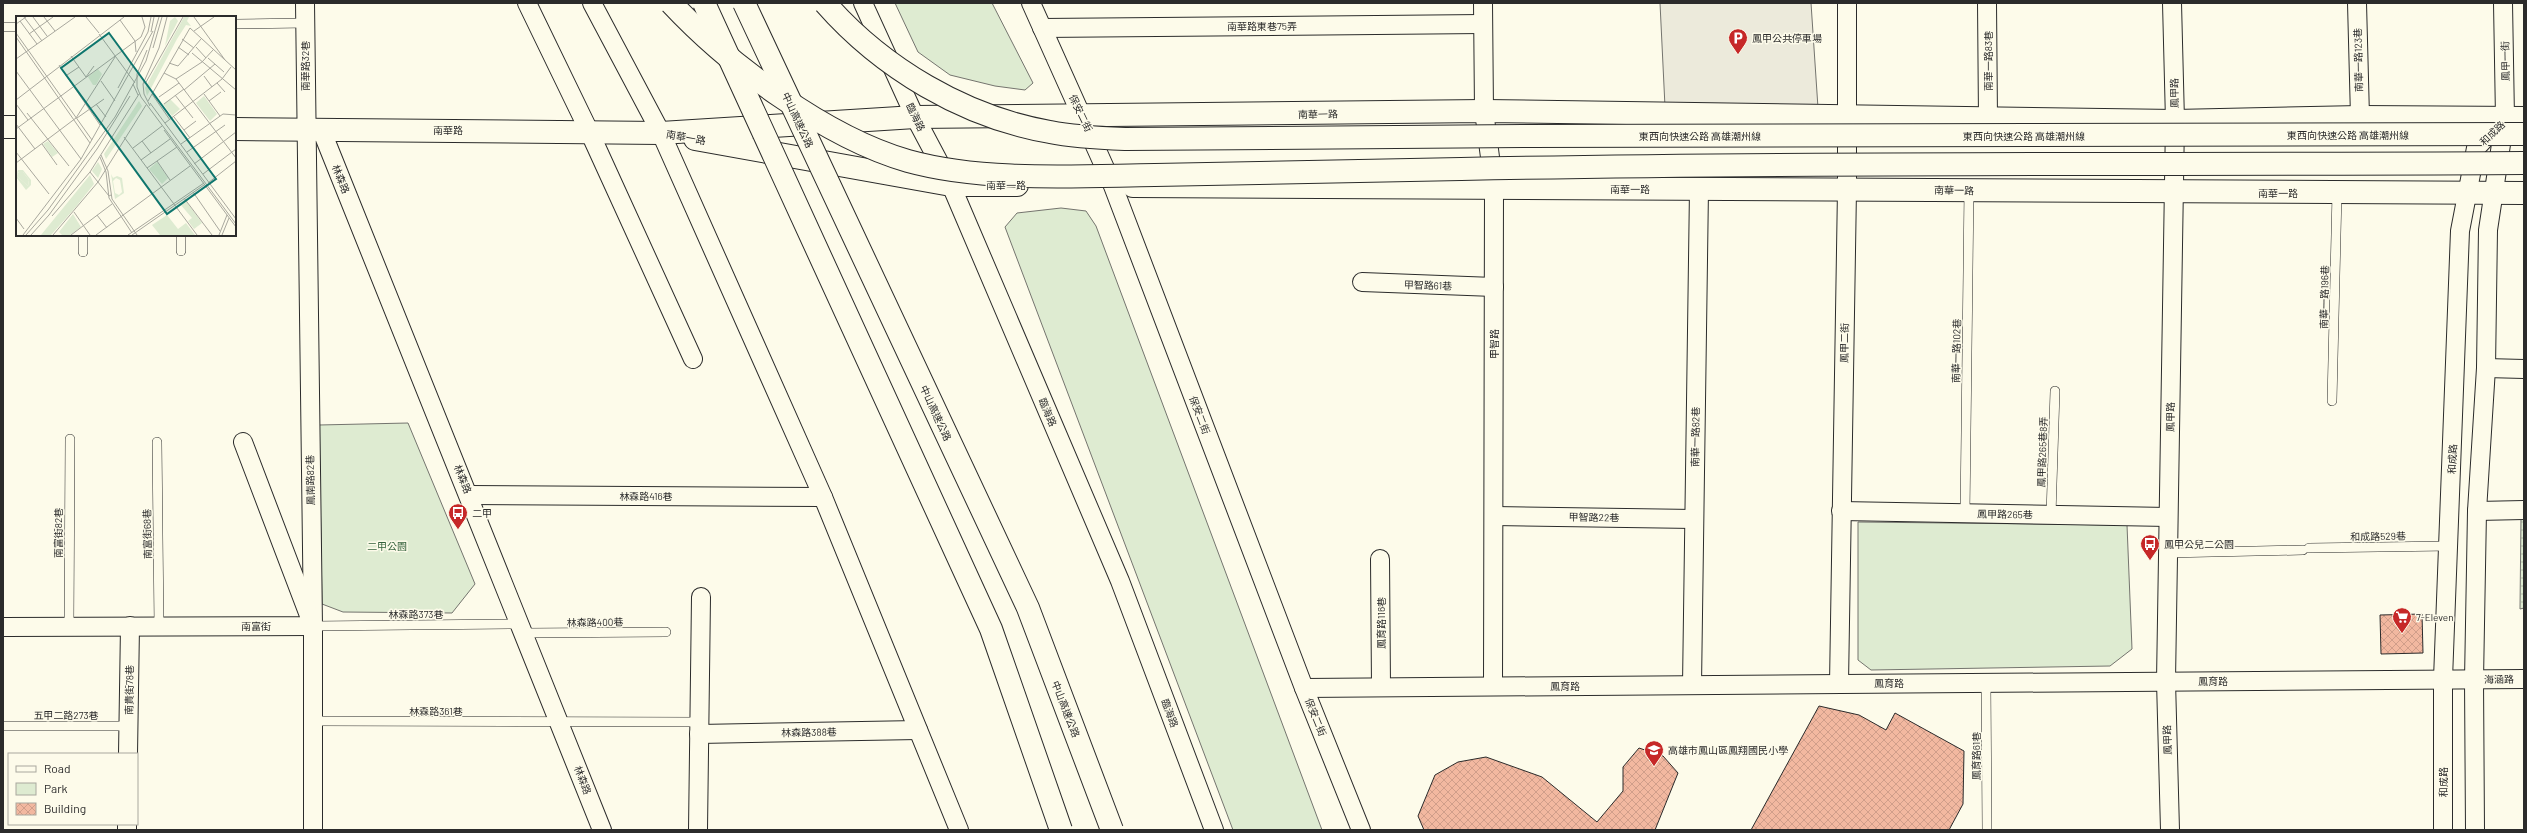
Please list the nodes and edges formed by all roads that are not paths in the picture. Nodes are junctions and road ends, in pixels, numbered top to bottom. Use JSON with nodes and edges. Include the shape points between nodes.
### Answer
{"nodes":[{"id":1,"x":305,"y":3,"type":"edge"},
{"id":2,"x":527,"y":3,"type":"edge"},
{"id":3,"x":592,"y":3,"type":"edge"},
{"id":4,"x":671,"y":3,"type":"edge"},
{"id":5,"x":704,"y":3,"type":"edge"},
{"id":6,"x":744,"y":3,"type":"edge"},
{"id":7,"x":825,"y":3,"type":"edge"},
{"id":8,"x":863,"y":3,"type":"edge"},
{"id":9,"x":1031,"y":3,"type":"edge"},
{"id":10,"x":1483,"y":3,"type":"edge"},
{"id":11,"x":1847,"y":3,"type":"edge"},
{"id":12,"x":1987,"y":3,"type":"edge"},
{"id":13,"x":2172,"y":3,"type":"edge"},
{"id":14,"x":2358,"y":3,"type":"edge"},
{"id":15,"x":2503,"y":3,"type":"edge"},
{"id":16,"x":305,"y":23,"type":"junction"},
{"id":17,"x":236,"y":24,"type":"edge"},
{"id":18,"x":1483,"y":24,"type":"junction"},
{"id":19,"x":16,"y":26,"type":"edge"},
{"id":20,"x":3,"y":27,"type":"edge"},
{"id":21,"x":1042,"y":28,"type":"junction"},
{"id":22,"x":1484,"y":111,"type":"junction"},
{"id":23,"x":1084,"y":116,"type":"junction"},
{"id":24,"x":915,"y":117,"type":"junction"},
{"id":25,"x":1846,"y":117,"type":"junction"},
{"id":26,"x":2360,"y":117,"type":"junction"},
{"id":27,"x":2514,"y":118,"type":"edge"},
{"id":28,"x":1988,"y":119,"type":"junction"},
{"id":29,"x":2175,"y":122,"type":"junction"},
{"id":30,"x":3,"y":127,"type":"edge"},
{"id":31,"x":16,"y":127,"type":"edge"},
{"id":32,"x":236,"y":129,"type":"edge"},
{"id":33,"x":313,"y":129,"type":"junction"},
{"id":34,"x":589,"y":131,"type":"junction"},
{"id":35,"x":661,"y":133,"type":"junction"},
{"id":36,"x":2524,"y":134,"type":"edge"},
{"id":37,"x":2524,"y":163,"type":"edge"},
{"id":38,"x":951,"y":185,"type":"junction"},
{"id":39,"x":1113,"y":186,"type":"junction"},
{"id":40,"x":1494,"y":188,"type":"junction"},
{"id":41,"x":1699,"y":189,"type":"junction"},
{"id":42,"x":1847,"y":189,"type":"junction"},
{"id":43,"x":1969,"y":190,"type":"junction"},
{"id":44,"x":2174,"y":192,"type":"junction"},
{"id":45,"x":2524,"y":193,"type":"edge"},
{"id":46,"x":2337,"y":194,"type":"junction"},
{"id":47,"x":2466,"y":194,"type":"junction"},
{"id":48,"x":2493,"y":194,"type":"junction"},
{"id":49,"x":82,"y":236,"type":"edge"},
{"id":50,"x":181,"y":236,"type":"edge"},
{"id":51,"x":181,"y":251,"type":"dead end"},
{"id":52,"x":83,"y":252,"type":"dead end"},
{"id":53,"x":1362,"y":282,"type":"dead end"},
{"id":54,"x":1494,"y":287,"type":"junction"},
{"id":55,"x":693,"y":359,"type":"dead end"},
{"id":56,"x":2486,"y":368,"type":"junction"},
{"id":57,"x":2524,"y":369,"type":"edge"},
{"id":58,"x":2055,"y":391,"type":"dead end"},
{"id":59,"x":2332,"y":401,"type":"dead end"},
{"id":60,"x":70,"y":439,"type":"dead end"},
{"id":61,"x":157,"y":442,"type":"dead end"},
{"id":62,"x":243,"y":442,"type":"dead end"},
{"id":63,"x":469,"y":495,"type":"junction"},
{"id":64,"x":823,"y":497,"type":"junction"},
{"id":65,"x":2524,"y":510,"type":"edge"},
{"id":66,"x":1842,"y":511,"type":"junction"},
{"id":67,"x":2477,"y":511,"type":"junction"},
{"id":68,"x":1965,"y":513,"type":"junction"},
{"id":69,"x":2051,"y":515,"type":"junction"},
{"id":70,"x":1494,"y":516,"type":"junction"},
{"id":71,"x":2168,"y":517,"type":"junction"},
{"id":72,"x":1694,"y":519,"type":"junction"},
{"id":73,"x":2448,"y":546,"type":"junction"},
{"id":74,"x":2168,"y":553,"type":"junction"},
{"id":75,"x":1380,"y":559,"type":"dead end"},
{"id":76,"x":701,"y":597,"type":"dead end"},
{"id":77,"x":130,"y":626,"type":"junction"},
{"id":78,"x":159,"y":626,"type":"junction"},
{"id":79,"x":313,"y":626,"type":"junction"},
{"id":80,"x":3,"y":627,"type":"edge"},
{"id":81,"x":69,"y":627,"type":"junction"},
{"id":82,"x":522,"y":629,"type":"junction"},
{"id":83,"x":666,"y":632,"type":"dead end"},
{"id":84,"x":2524,"y":679,"type":"edge"},
{"id":85,"x":2443,"y":680,"type":"junction"},
{"id":86,"x":2474,"y":680,"type":"junction"},
{"id":87,"x":2166,"y":681,"type":"junction"},
{"id":88,"x":1986,"y":682,"type":"junction"},
{"id":89,"x":1839,"y":684,"type":"junction"},
{"id":90,"x":1692,"y":685,"type":"junction"},
{"id":91,"x":1494,"y":686,"type":"junction"},
{"id":92,"x":1381,"y":687,"type":"junction"},
{"id":93,"x":1304,"y":688,"type":"junction"},
{"id":94,"x":313,"y":721,"type":"junction"},
{"id":95,"x":560,"y":723,"type":"junction"},
{"id":96,"x":3,"y":726,"type":"edge"},
{"id":97,"x":129,"y":726,"type":"junction"},
{"id":98,"x":699,"y":728,"type":"junction"},
{"id":99,"x":918,"y":730,"type":"junction"},
{"id":100,"x":128,"y":753,"type":"edge"},
{"id":101,"x":313,"y":830,"type":"edge"},
{"id":102,"x":602,"y":830,"type":"edge"},
{"id":103,"x":698,"y":830,"type":"edge"},
{"id":104,"x":959,"y":830,"type":"edge"},
{"id":105,"x":1060,"y":830,"type":"edge"},
{"id":106,"x":1112,"y":830,"type":"edge"},
{"id":107,"x":1214,"y":830,"type":"edge"},
{"id":108,"x":1361,"y":830,"type":"edge"},
{"id":109,"x":1987,"y":830,"type":"edge"},
{"id":110,"x":2170,"y":830,"type":"edge"},
{"id":111,"x":2443,"y":830,"type":"edge"},
{"id":112,"x":2475,"y":830,"type":"edge"}],
"edges":[{"from":1,"to":16,"type":"street","name":"南華路32巷"},
{"from":2,"to":34,"type":"street"},
{"from":3,"to":35,"type":"street"},
{"from":4,"to":37,"type":"main road","bridge":true,"via":[[747,72],[814,118],[864,144],[908,161],[986,174],[1082,176],[1528,168]]},
{"from":5,"to":105,"type":"main road","bridge":true,"via":[[991,628]]},
{"from":6,"to":106,"type":"main road","name":"中山高速公路","bridge":true,"via":[[1028,608]]},
{"from":7,"to":36,"type":"main road","name":"東西向快速公路 高雄潮州線","bridge":true,"via":[[876,54],[916,80],[981,112],[1049,132],[1125,139]]},
{"from":8,"to":24,"type":"street","name":"臨海路"},
{"from":9,"to":21,"type":"street","name":"保安二街"},
{"from":10,"to":18,"type":"street","name":"甲智路"},
{"from":11,"to":25,"type":"street","name":"鳳甲二街"},
{"from":12,"to":28,"type":"street","name":"南華一路83巷"},
{"from":13,"to":29,"type":"street","name":"鳳甲路"},
{"from":14,"to":26,"type":"street","name":"南華一路123巷"},
{"from":15,"to":27,"type":"street","name":"鳳甲一街"},
{"from":16,"to":17,"type":"lane"},
{"from":16,"to":33,"type":"street","name":"南華路32巷"},
{"from":18,"to":21,"type":"street","name":"南華路東巷75弄"},
{"from":18,"to":22,"type":"street","name":"甲智路"},
{"from":19,"to":20,"type":"lane"},
{"from":21,"to":23,"type":"street","name":"保安二街"},
{"from":22,"to":23,"type":"main road","name":"南華一路"},
{"from":22,"to":25,"type":"main road","name":"南華一路"},
{"from":22,"to":40,"type":"street","name":"甲智路"},
{"from":23,"to":24,"type":"main road","name":"南華一路"},
{"from":23,"to":39,"type":"street","name":"保安二街"},
{"from":24,"to":35,"type":"main road","name":"南華一路"},
{"from":24,"to":38,"type":"street","name":"臨海路"},
{"from":25,"to":28,"type":"main road","name":"南華一路"},
{"from":25,"to":42,"type":"street","name":"鳳甲二街"},
{"from":26,"to":27,"type":"main road","name":"南華一路"},
{"from":26,"to":29,"type":"main road","name":"南華一路"},
{"from":27,"to":47,"type":"street","name":"和成路","via":[[2476,148]]},
{"from":27,"to":48,"type":"street","name":"和成路"},
{"from":28,"to":29,"type":"main road","name":"南華一路"},
{"from":29,"to":44,"type":"street","name":"鳳甲路"},
{"from":30,"to":31,"type":"main road"},
{"from":32,"to":33,"type":"main road","name":"南華路"},
{"from":33,"to":34,"type":"main road","name":"南華路"},
{"from":33,"to":63,"type":"street","name":"林森路"},
{"from":33,"to":79,"type":"street","name":"鳳南路82巷"},
{"from":34,"to":35,"type":"main road","name":"南華路"},
{"from":34,"to":55,"type":"street"},
{"from":35,"to":38,"type":"main road","name":"南華一路"},
{"from":35,"to":64,"type":"street"},
{"from":38,"to":39,"type":"main road","name":"南華一路"},
{"from":38,"to":107,"type":"street","name":"臨海路","via":[[1120,581]]},
{"from":39,"to":40,"type":"main road","name":"南華一路"},
{"from":39,"to":93,"type":"street","name":"保安二街"},
{"from":40,"to":41,"type":"main road","name":"南華一路"},
{"from":40,"to":54,"type":"street","name":"甲智路"},
{"from":41,"to":42,"type":"main road","name":"南華一路"},
{"from":41,"to":72,"type":"street","name":"南華一路82巷"},
{"from":42,"to":43,"type":"main road","name":"南華一路"},
{"from":42,"to":66,"type":"street","name":"鳳甲二街"},
{"from":43,"to":44,"type":"main road","name":"南華一路"},
{"from":43,"to":68,"type":"lane","name":"南華一路102巷"},
{"from":44,"to":46,"type":"main road","name":"南華一路"},
{"from":44,"to":71,"type":"street","name":"鳳甲路"},
{"from":45,"to":48,"type":"main road","name":"南華一路"},
{"from":46,"to":47,"type":"main road","name":"南華一路"},
{"from":46,"to":59,"type":"lane","name":"南華一路196巷"},
{"from":47,"to":48,"type":"main road","name":"南華一路"},
{"from":47,"to":73,"type":"street","name":"和成路","via":[[2460,231]]},
{"from":48,"to":56,"type":"street","name":"和成路","via":[[2488,230]]},
{"from":49,"to":52,"type":"lane"},
{"from":50,"to":51,"type":"lane"},
{"from":53,"to":54,"type":"street","name":"甲智路61巷"},
{"from":54,"to":70,"type":"street","name":"甲智路"},
{"from":56,"to":57,"type":"street"},
{"from":56,"to":67,"type":"street","name":"和成路"},
{"from":58,"to":69,"type":"lane","name":"鳳甲路265巷8弄"},
{"from":60,"to":81,"type":"lane","name":"南富街82巷"},
{"from":61,"to":78,"type":"lane","name":"南富街68巷"},
{"from":62,"to":79,"type":"street"},
{"from":63,"to":64,"type":"street","name":"林森路416巷"},
{"from":63,"to":82,"type":"street","name":"林森路"},
{"from":64,"to":99,"type":"street"},
{"from":65,"to":67,"type":"street"},
{"from":66,"to":68,"type":"street","name":"鳳甲路265巷"},
{"from":66,"to":89,"type":"street","name":"鳳甲二街"},
{"from":67,"to":86,"type":"street","name":"和成路"},
{"from":68,"to":69,"type":"street","name":"鳳甲路265巷"},
{"from":69,"to":71,"type":"street","name":"鳳甲路265巷"},
{"from":70,"to":72,"type":"street","name":"甲智路22巷"},
{"from":70,"to":91,"type":"street","name":"甲智路"},
{"from":71,"to":74,"type":"street","name":"鳳甲路"},
{"from":72,"to":90,"type":"street","name":"南華一路82巷"},
{"from":73,"to":74,"type":"lane","name":"和成路529巷"},
{"from":73,"to":85,"type":"street","name":"和成路"},
{"from":74,"to":87,"type":"street","name":"鳳甲路"},
{"from":75,"to":92,"type":"street","name":"鳳育路116巷"},
{"from":76,"to":98,"type":"street"},
{"from":77,"to":78,"type":"street","name":"南富街"},
{"from":77,"to":81,"type":"street","name":"南富街"},
{"from":77,"to":97,"type":"street","name":"南貴街78巷"},
{"from":78,"to":79,"type":"street","name":"南富街"},
{"from":79,"to":82,"type":"lane","name":"林森路373巷"},
{"from":79,"to":94,"type":"street","name":"鳳南路82巷"},
{"from":80,"to":81,"type":"street","name":"南富街"},
{"from":82,"to":83,"type":"lane","name":"林森路400巷"},
{"from":82,"to":95,"type":"street","name":"林森路"},
{"from":84,"to":86,"type":"street","name":"海涵路"},
{"from":85,"to":86,"type":"street","name":"鳳育路"},
{"from":85,"to":87,"type":"street","name":"鳳育路"},
{"from":85,"to":111,"type":"street","name":"和成路"},
{"from":86,"to":112,"type":"street","name":"和成路"},
{"from":87,"to":88,"type":"street","name":"鳳育路"},
{"from":87,"to":110,"type":"street","name":"鳳甲路"},
{"from":88,"to":89,"type":"street","name":"鳳育路"},
{"from":88,"to":109,"type":"lane","name":"鳳育路61巷"},
{"from":89,"to":90,"type":"street","name":"鳳育路"},
{"from":90,"to":91,"type":"street","name":"鳳育路"},
{"from":91,"to":92,"type":"street","name":"鳳育路"},
{"from":92,"to":93,"type":"street","name":"鳳育路"},
{"from":93,"to":108,"type":"street","name":"保安二街"},
{"from":94,"to":95,"type":"lane","name":"林森路361巷"},
{"from":94,"to":101,"type":"street","name":"鳳南路82巷"},
{"from":95,"to":98,"type":"lane","name":"林森路388巷"},
{"from":95,"to":102,"type":"street","name":"林森路"},
{"from":96,"to":97,"type":"lane","name":"五甲二路273巷"},
{"from":97,"to":100,"type":"street","name":"南貴街78巷"},
{"from":98,"to":99,"type":"street","name":"林森路388巷"},
{"from":98,"to":103,"type":"street"},
{"from":99,"to":104,"type":"street"}]}
